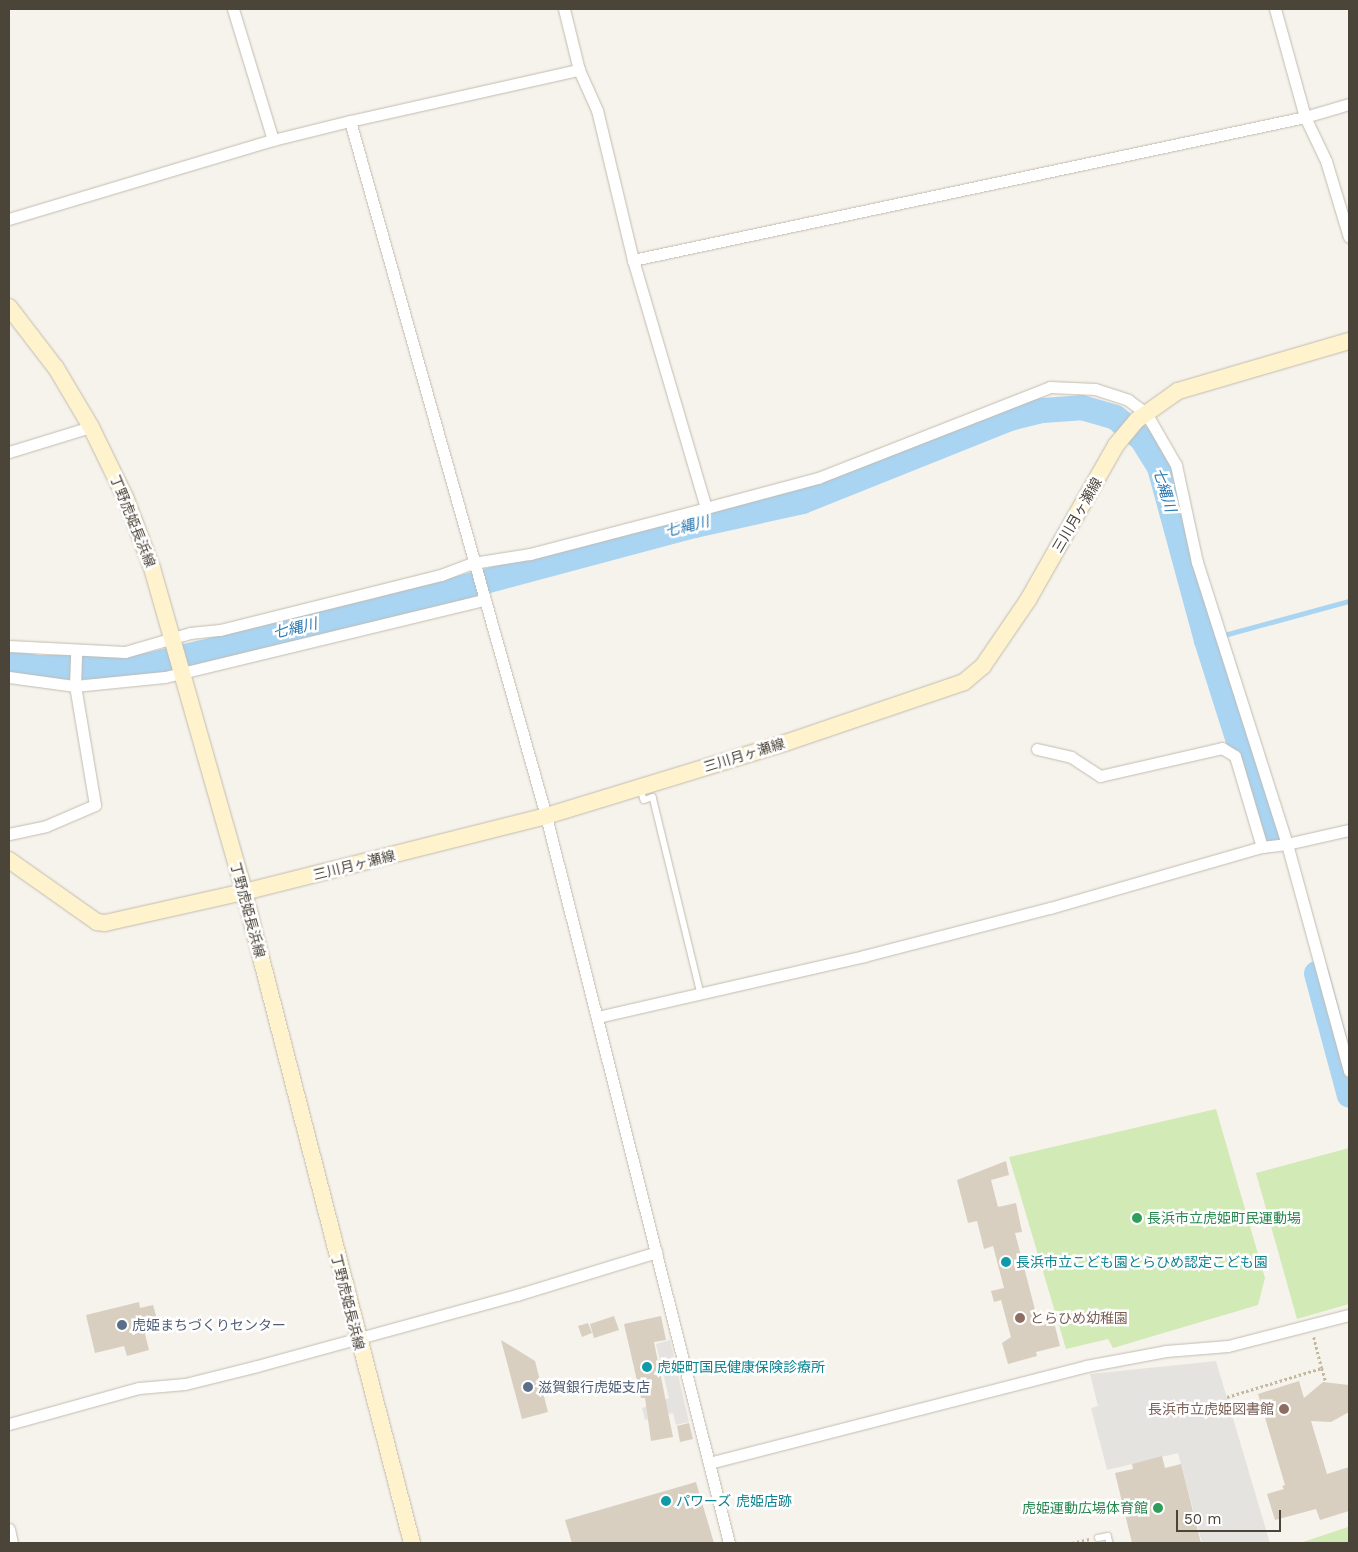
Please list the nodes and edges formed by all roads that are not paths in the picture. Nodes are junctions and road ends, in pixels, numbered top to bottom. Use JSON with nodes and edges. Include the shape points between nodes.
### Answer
{"nodes":[{"id":1,"x":233,"y":9,"type":"edge"},
{"id":2,"x":564,"y":9,"type":"edge"},
{"id":3,"x":1275,"y":9,"type":"edge"},
{"id":4,"x":579,"y":70,"type":"junction"},
{"id":5,"x":1349,"y":104,"type":"edge"},
{"id":6,"x":1305,"y":117,"type":"junction"},
{"id":7,"x":350,"y":121,"type":"junction"},
{"id":8,"x":273,"y":140,"type":"junction"},
{"id":9,"x":9,"y":219,"type":"edge"},
{"id":10,"x":1349,"y":237,"type":"edge"},
{"id":11,"x":633,"y":260,"type":"junction"},
{"id":12,"x":9,"y":307,"type":"edge"},
{"id":13,"x":1349,"y":341,"type":"edge"},
{"id":14,"x":1142,"y":416,"type":"junction"},
{"id":15,"x":91,"y":427,"type":"junction"},
{"id":16,"x":9,"y":452,"type":"edge"},
{"id":17,"x":706,"y":508,"type":"junction"},
{"id":18,"x":473,"y":563,"type":"junction"},
{"id":19,"x":484,"y":600,"type":"junction"},
{"id":20,"x":172,"y":640,"type":"junction"},
{"id":21,"x":9,"y":646,"type":"edge"},
{"id":22,"x":76,"y":651,"type":"junction"},
{"id":23,"x":180,"y":671,"type":"junction"},
{"id":24,"x":9,"y":677,"type":"edge"},
{"id":25,"x":75,"y":686,"type":"junction"},
{"id":26,"x":1036,"y":749,"type":"dead end"},
{"id":27,"x":640,"y":787,"type":"junction"},
{"id":28,"x":546,"y":816,"type":"junction"},
{"id":29,"x":1349,"y":830,"type":"edge"},
{"id":30,"x":9,"y":834,"type":"edge"},
{"id":31,"x":1287,"y":844,"type":"junction"},
{"id":32,"x":1262,"y":846,"type":"junction"},
{"id":33,"x":9,"y":860,"type":"edge"},
{"id":34,"x":244,"y":892,"type":"junction"},
{"id":35,"x":701,"y":994,"type":"junction"},
{"id":36,"x":598,"y":1017,"type":"junction"},
{"id":37,"x":1349,"y":1071,"type":"edge"},
{"id":38,"x":657,"y":1252,"type":"junction"},
{"id":39,"x":1349,"y":1315,"type":"edge"},
{"id":40,"x":358,"y":1337,"type":"junction"},
{"id":41,"x":1206,"y":1349,"type":"junction"},
{"id":42,"x":1207,"y":1361,"type":"dead end"},
{"id":43,"x":9,"y":1424,"type":"edge"},
{"id":44,"x":709,"y":1463,"type":"junction"},
{"id":45,"x":9,"y":1529,"type":"edge"},
{"id":46,"x":1098,"y":1538,"type":"road end"},
{"id":47,"x":12,"y":1543,"type":"edge"},
{"id":48,"x":412,"y":1543,"type":"edge"},
{"id":49,"x":729,"y":1543,"type":"edge"},
{"id":50,"x":1110,"y":1543,"type":"edge"}],
"edges":[{"from":1,"to":8,"type":"street"},
{"from":2,"to":4,"type":"street"},
{"from":3,"to":6,"type":"street"},
{"from":4,"to":7,"type":"street"},
{"from":4,"to":11,"type":"street","via":[[597,110]]},
{"from":5,"to":6,"type":"street"},
{"from":6,"to":10,"type":"street","via":[[1326,161]]},
{"from":6,"to":11,"type":"street"},
{"from":7,"to":8,"type":"street"},
{"from":7,"to":18,"type":"street"},
{"from":8,"to":9,"type":"street"},
{"from":11,"to":17,"type":"street"},
{"from":12,"to":15,"type":"main road","name":"丁野虎姫長浜線","via":[[56,368]]},
{"from":13,"to":14,"type":"main road","name":"三川月ヶ瀬線","via":[[1178,391]]},
{"from":14,"to":17,"type":"street","via":[[1128,400],[1095,389],[1050,387],[818,478]]},
{"from":14,"to":27,"type":"main road","name":"三川月ヶ瀬線","via":[[1124,434],[1028,600],[983,666],[964,682]]},
{"from":14,"to":31,"type":"street","via":[[1176,465],[1197,562]]},
{"from":15,"to":16,"type":"street"},
{"from":15,"to":20,"type":"main road","name":"丁野虎姫長浜線","via":[[126,499],[152,568]]},
{"from":17,"to":18,"type":"street","via":[[530,554]]},
{"from":18,"to":19,"type":"street"},
{"from":18,"to":20,"type":"street","via":[[441,576]]},
{"from":19,"to":23,"type":"street"},
{"from":19,"to":28,"type":"street"},
{"from":20,"to":22,"type":"street","via":[[125,652]]},
{"from":20,"to":23,"type":"main road","name":"丁野虎姫長浜線"},
{"from":21,"to":22,"type":"street"},
{"from":22,"to":25,"type":"street"},
{"from":23,"to":25,"type":"street"},
{"from":23,"to":34,"type":"main road","name":"丁野虎姫長浜線"},
{"from":24,"to":25,"type":"street"},
{"from":25,"to":30,"type":"street","via":[[95,805],[46,826]]},
{"from":26,"to":32,"type":"street","via":[[1072,757],[1100,776],[1222,748],[1234,756]]},
{"from":27,"to":28,"type":"main road","name":"三川月ヶ瀬線"},
{"from":27,"to":35,"type":"lane","via":[[644,800],[653,797]]},
{"from":28,"to":34,"type":"main road","name":"三川月ヶ瀬線"},
{"from":28,"to":36,"type":"street"},
{"from":29,"to":31,"type":"street"},
{"from":31,"to":32,"type":"street"},
{"from":31,"to":37,"type":"street"},
{"from":32,"to":35,"type":"street","via":[[1050,908]]},
{"from":33,"to":34,"type":"main road","name":"三川月ヶ瀬線","via":[[97,922],[105,923]]},
{"from":34,"to":40,"type":"main road","name":"丁野虎姫長浜線"},
{"from":35,"to":36,"type":"street"},
{"from":36,"to":38,"type":"street"},
{"from":38,"to":40,"type":"street","via":[[517,1295]]},
{"from":38,"to":44,"type":"street"},
{"from":39,"to":41,"type":"street"},
{"from":40,"to":43,"type":"street","via":[[210,1378],[139,1388]]},
{"from":40,"to":48,"type":"main road","name":"丁野虎姫長浜線"},
{"from":41,"to":42,"type":"street"},
{"from":41,"to":44,"type":"street","via":[[1166,1351],[1131,1363],[1086,1366]]},
{"from":44,"to":49,"type":"street"},
{"from":45,"to":47,"type":"street"},
{"from":46,"to":50,"type":"lane","via":[[1108,1536]]}]}
